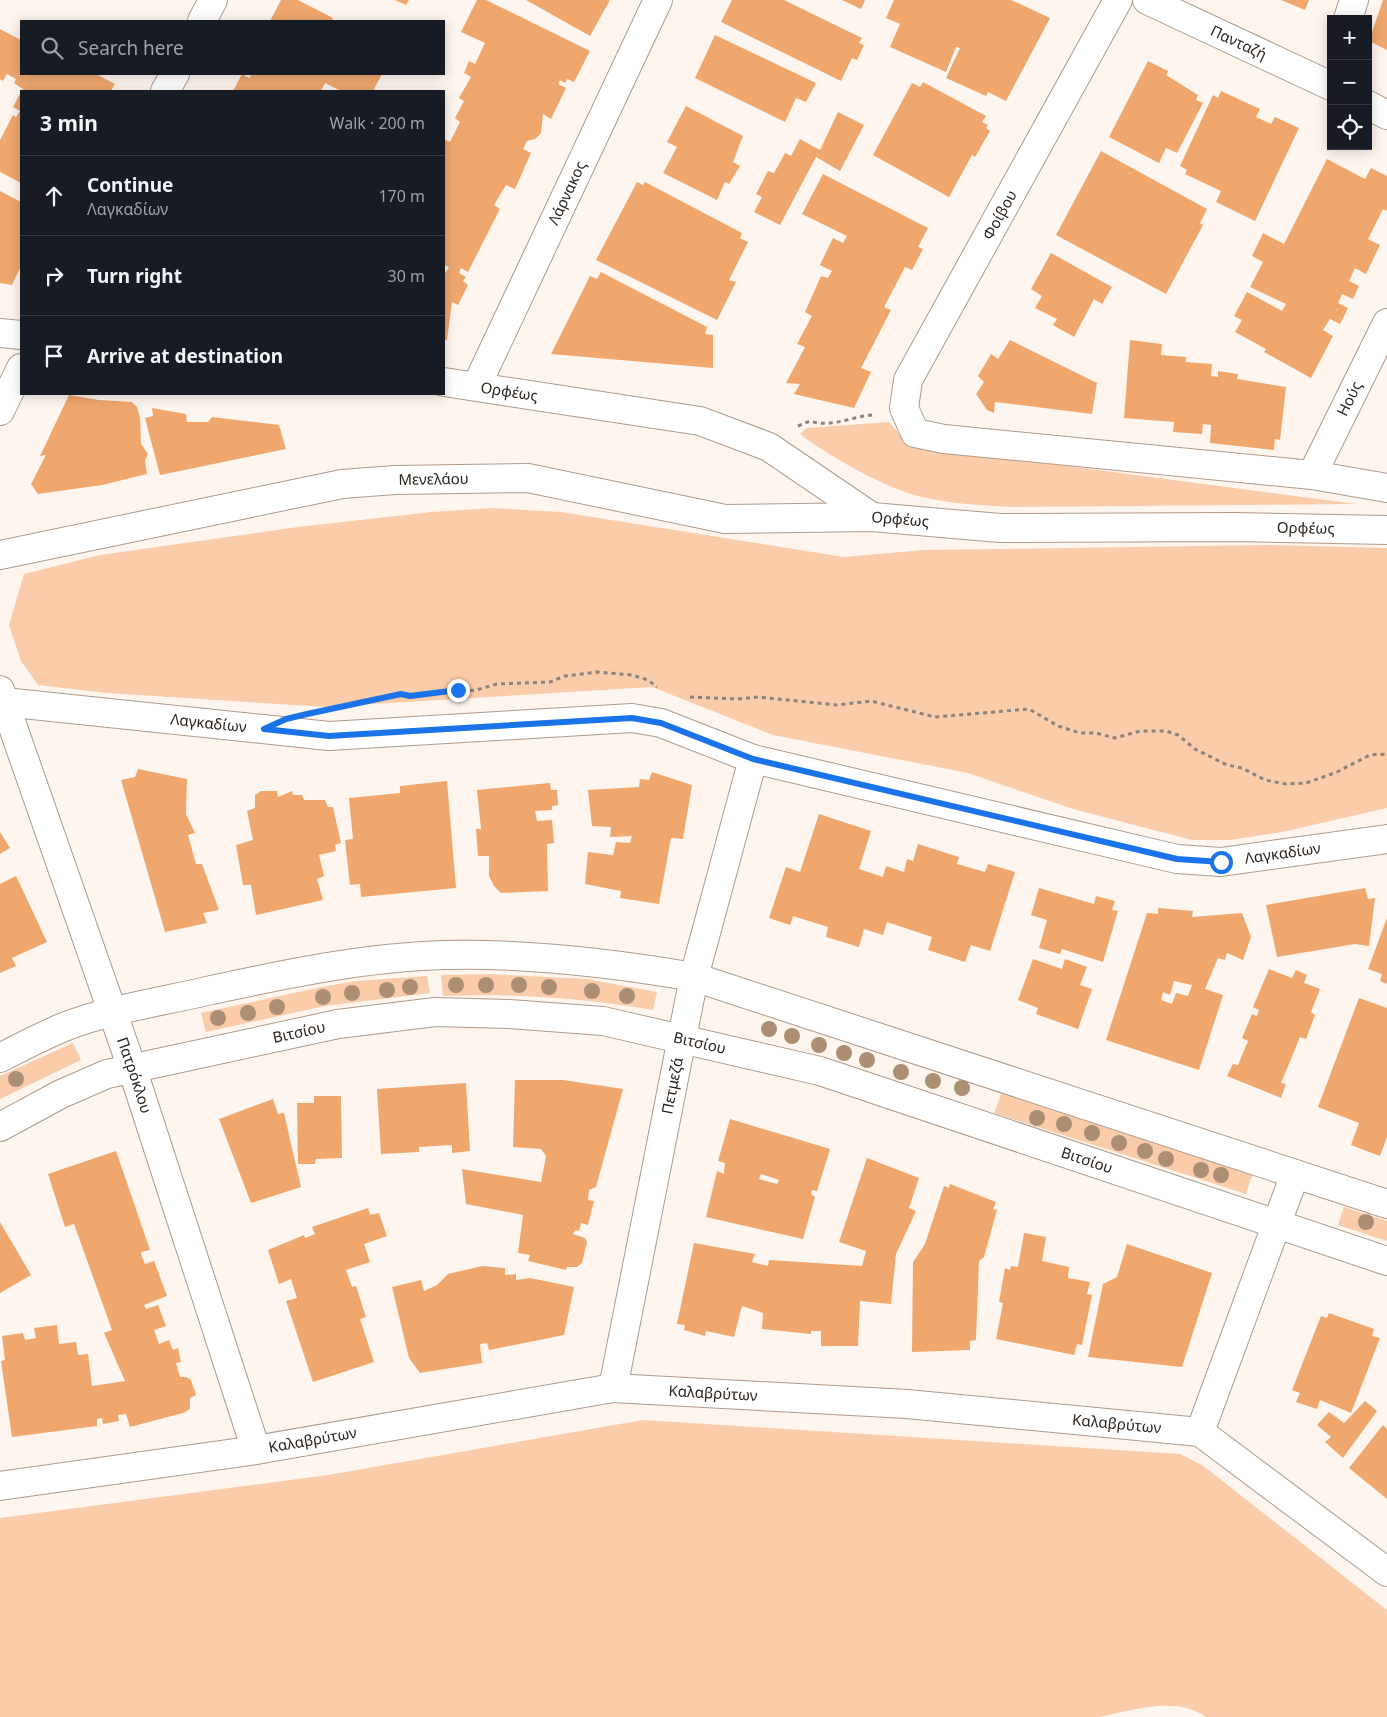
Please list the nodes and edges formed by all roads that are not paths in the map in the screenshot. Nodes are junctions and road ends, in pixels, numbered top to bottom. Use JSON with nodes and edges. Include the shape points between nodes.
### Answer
{"nodes":[{"id":1,"x":213,"y":0,"type":"edge"},
{"id":2,"x":658,"y":0,"type":"edge"},
{"id":3,"x":1118,"y":0,"type":"edge"},
{"id":4,"x":1147,"y":0,"type":"edge"},
{"id":5,"x":1354,"y":0,"type":"edge"},
{"id":6,"x":1349,"y":15,"type":"edge"},
{"id":7,"x":203,"y":20,"type":"edge"},
{"id":8,"x":174,"y":75,"type":"edge"},
{"id":9,"x":1327,"y":79,"type":"edge"},
{"id":10,"x":166,"y":90,"type":"edge"},
{"id":11,"x":1372,"y":107,"type":"edge"},
{"id":12,"x":1387,"y":114,"type":"edge"},
{"id":13,"x":1387,"y":323,"type":"edge"},
{"id":14,"x":0,"y":333,"type":"edge"},
{"id":15,"x":20,"y":335,"type":"edge"},
{"id":16,"x":20,"y":370,"type":"edge"},
{"id":17,"x":445,"y":382,"type":"edge"},
{"id":18,"x":478,"y":385,"type":"junction"},
{"id":19,"x":0,"y":410,"type":"edge"},
{"id":20,"x":1312,"y":475,"type":"junction"},
{"id":21,"x":1387,"y":488,"type":"edge"},
{"id":22,"x":872,"y":518,"type":"junction"},
{"id":23,"x":1387,"y":530,"type":"edge"},
{"id":24,"x":0,"y":555,"type":"edge"},
{"id":25,"x":1,"y":699,"type":"edge"},
{"id":26,"x":753,"y":759,"type":"junction"},
{"id":27,"x":1387,"y":838,"type":"edge"},
{"id":28,"x":694,"y":977,"type":"junction"},
{"id":29,"x":113,"y":1012,"type":"junction"},
{"id":30,"x":681,"y":1038,"type":"junction"},
{"id":31,"x":0,"y":1058,"type":"edge"},
{"id":32,"x":132,"y":1068,"type":"junction"},
{"id":33,"x":0,"y":1128,"type":"edge"},
{"id":34,"x":1295,"y":1174,"type":"junction"},
{"id":35,"x":1387,"y":1204,"type":"edge"},
{"id":36,"x":1278,"y":1224,"type":"junction"},
{"id":37,"x":1387,"y":1261,"type":"edge"},
{"id":38,"x":613,"y":1388,"type":"junction"},
{"id":39,"x":1200,"y":1432,"type":"junction"},
{"id":40,"x":256,"y":1450,"type":"junction"},
{"id":41,"x":0,"y":1486,"type":"edge"},
{"id":42,"x":1387,"y":1572,"type":"edge"}],
"edges":[{"from":1,"to":7,"type":"street"},
{"from":2,"to":18,"type":"street","name":"Λάρνακος"},
{"from":3,"to":20,"type":"street","name":"Φοίβου","via":[[908,380],[904,408],[915,433],[944,439]]},
{"from":4,"to":9,"type":"street","name":"Πανταζή"},
{"from":5,"to":6,"type":"street"},
{"from":8,"to":10,"type":"street"},
{"from":11,"to":12,"type":"street"},
{"from":13,"to":20,"type":"street","name":"Ηούς"},
{"from":14,"to":15,"type":"street"},
{"from":16,"to":19,"type":"street"},
{"from":17,"to":18,"type":"street","name":"Ορφέως"},
{"from":18,"to":22,"type":"street","name":"Ορφέως","via":[[700,421],[769,447]]},
{"from":20,"to":21,"type":"street"},
{"from":22,"to":23,"type":"street","name":"Ορφέως","via":[[1000,528]]},
{"from":22,"to":24,"type":"street","name":"Μενελάου","via":[[725,519],[528,478],[394,480],[342,484]]},
{"from":25,"to":26,"type":"street","name":"Λαγκαδίων","via":[[329,736],[632,718],[661,723]]},
{"from":25,"to":29,"type":"street","name":"Πατρόκλου"},
{"from":26,"to":27,"type":"street","name":"Λαγκαδίων","via":[[1177,859],[1221,862]]},
{"from":26,"to":28,"type":"street","name":"Πετμεζά"},
{"from":28,"to":29,"type":"street","via":[[615,964],[524,956],[444,955],[357,963]]},
{"from":28,"to":30,"type":"street","name":"Πετμεζά"},
{"from":28,"to":34,"type":"street"},
{"from":29,"to":31,"type":"street","via":[[66,1026]]},
{"from":29,"to":32,"type":"street","name":"Πατρόκλου"},
{"from":30,"to":32,"type":"street","name":"Βιτσίου","via":[[603,1020],[434,1012],[338,1024]]},
{"from":30,"to":36,"type":"street","name":"Βιτσίου","via":[[820,1071]]},
{"from":30,"to":38,"type":"street","name":"Πετμεζά"},
{"from":32,"to":33,"type":"street","name":"Βιτσίου","via":[[107,1074],[61,1094]]},
{"from":32,"to":40,"type":"street","name":"Πατρόκλου"},
{"from":34,"to":35,"type":"street"},
{"from":34,"to":36,"type":"street"},
{"from":36,"to":37,"type":"street","name":"Βιτσίου"},
{"from":36,"to":39,"type":"street"},
{"from":38,"to":39,"type":"street","name":"Καλαβρύτων","via":[[908,1404]]},
{"from":38,"to":40,"type":"street","name":"Καλαβρύτων"},
{"from":39,"to":42,"type":"street"},
{"from":40,"to":41,"type":"street","name":"Καλαβρύτων"}]}
